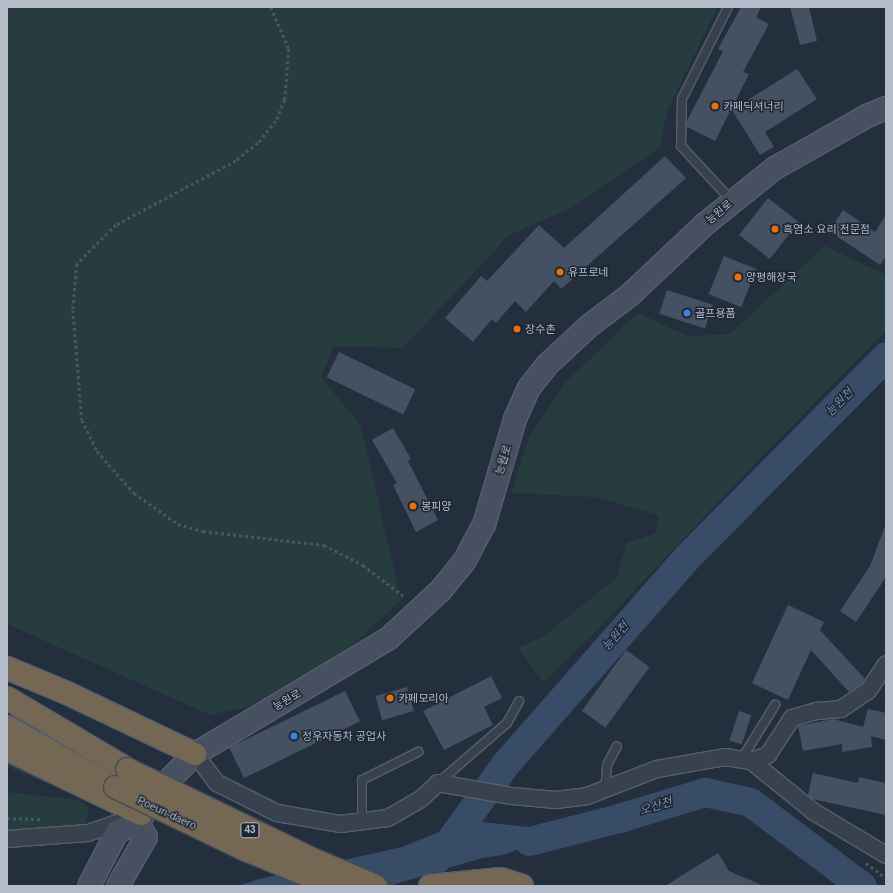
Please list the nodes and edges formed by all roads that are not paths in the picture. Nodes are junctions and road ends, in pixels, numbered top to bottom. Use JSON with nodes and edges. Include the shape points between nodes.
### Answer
{"nodes":[{"id":1,"x":728,"y":7,"type":"edge"},
{"id":2,"x":886,"y":108,"type":"edge"},
{"id":3,"x":732,"y":202,"type":"junction"},
{"id":4,"x":886,"y":664,"type":"edge"},
{"id":5,"x":7,"y":668,"type":"edge"},
{"id":6,"x":7,"y":698,"type":"edge"},
{"id":7,"x":519,"y":701,"type":"dead end"},
{"id":8,"x":775,"y":705,"type":"dead end"},
{"id":9,"x":7,"y":727,"type":"edge"},
{"id":10,"x":617,"y":746,"type":"dead end"},
{"id":11,"x":7,"y":749,"type":"edge"},
{"id":12,"x":418,"y":752,"type":"dead end"},
{"id":13,"x":195,"y":754,"type":"junction"},
{"id":14,"x":746,"y":760,"type":"junction"},
{"id":15,"x":439,"y":783,"type":"junction"},
{"id":16,"x":605,"y":790,"type":"junction"},
{"id":17,"x":362,"y":822,"type":"junction"},
{"id":18,"x":141,"y":825,"type":"junction"},
{"id":19,"x":7,"y":839,"type":"edge"},
{"id":20,"x":886,"y":855,"type":"edge"},
{"id":21,"x":89,"y":886,"type":"edge"},
{"id":22,"x":118,"y":886,"type":"edge"},
{"id":23,"x":333,"y":886,"type":"edge"},
{"id":24,"x":376,"y":886,"type":"edge"},
{"id":25,"x":430,"y":886,"type":"edge"},
{"id":26,"x":522,"y":886,"type":"edge"}],
"edges":[{"from":1,"to":3,"type":"lane","via":[[682,99],[681,146]]},
{"from":2,"to":3,"type":"street","name":"능원로","via":[[775,168]]},
{"from":3,"to":13,"type":"street","name":"능원로","via":[[631,294],[589,326],[547,365],[529,388],[515,419],[484,525],[465,560],[420,611],[388,639],[353,662]]},
{"from":4,"to":14,"type":"street","via":[[868,691],[841,709],[792,718],[768,755]]},
{"from":5,"to":13,"type":"highway"},
{"from":6,"to":24,"type":"highway","number":"43","bridge":true,"via":[[128,769],[308,857]]},
{"from":7,"to":15,"type":"lane","via":[[507,723]]},
{"from":8,"to":14,"type":"lane"},
{"from":9,"to":23,"type":"highway","name":"Poeun-daero","number":"43","bridge":true,"via":[[115,787],[241,848]]},
{"from":10,"to":16,"type":"lane","via":[[607,765]]},
{"from":11,"to":18,"type":"highway"},
{"from":12,"to":17,"type":"lane","via":[[362,780]]},
{"from":13,"to":17,"type":"street","via":[[218,783],[277,813],[341,824]]},
{"from":13,"to":18,"type":"street","name":"능원로","via":[[170,779]]},
{"from":14,"to":16,"type":"street","via":[[725,757],[657,769]]},
{"from":14,"to":20,"type":"street","via":[[814,812]]},
{"from":15,"to":16,"type":"street","via":[[512,796],[556,800],[587,796]]},
{"from":15,"to":17,"type":"street","via":[[422,798],[388,818]]},
{"from":18,"to":19,"type":"street","via":[[88,833]]},
{"from":18,"to":21,"type":"street","name":"능원로","via":[[117,832]]},
{"from":18,"to":22,"type":"street"},
{"from":25,"to":26,"type":"highway","via":[[502,879]]}]}
